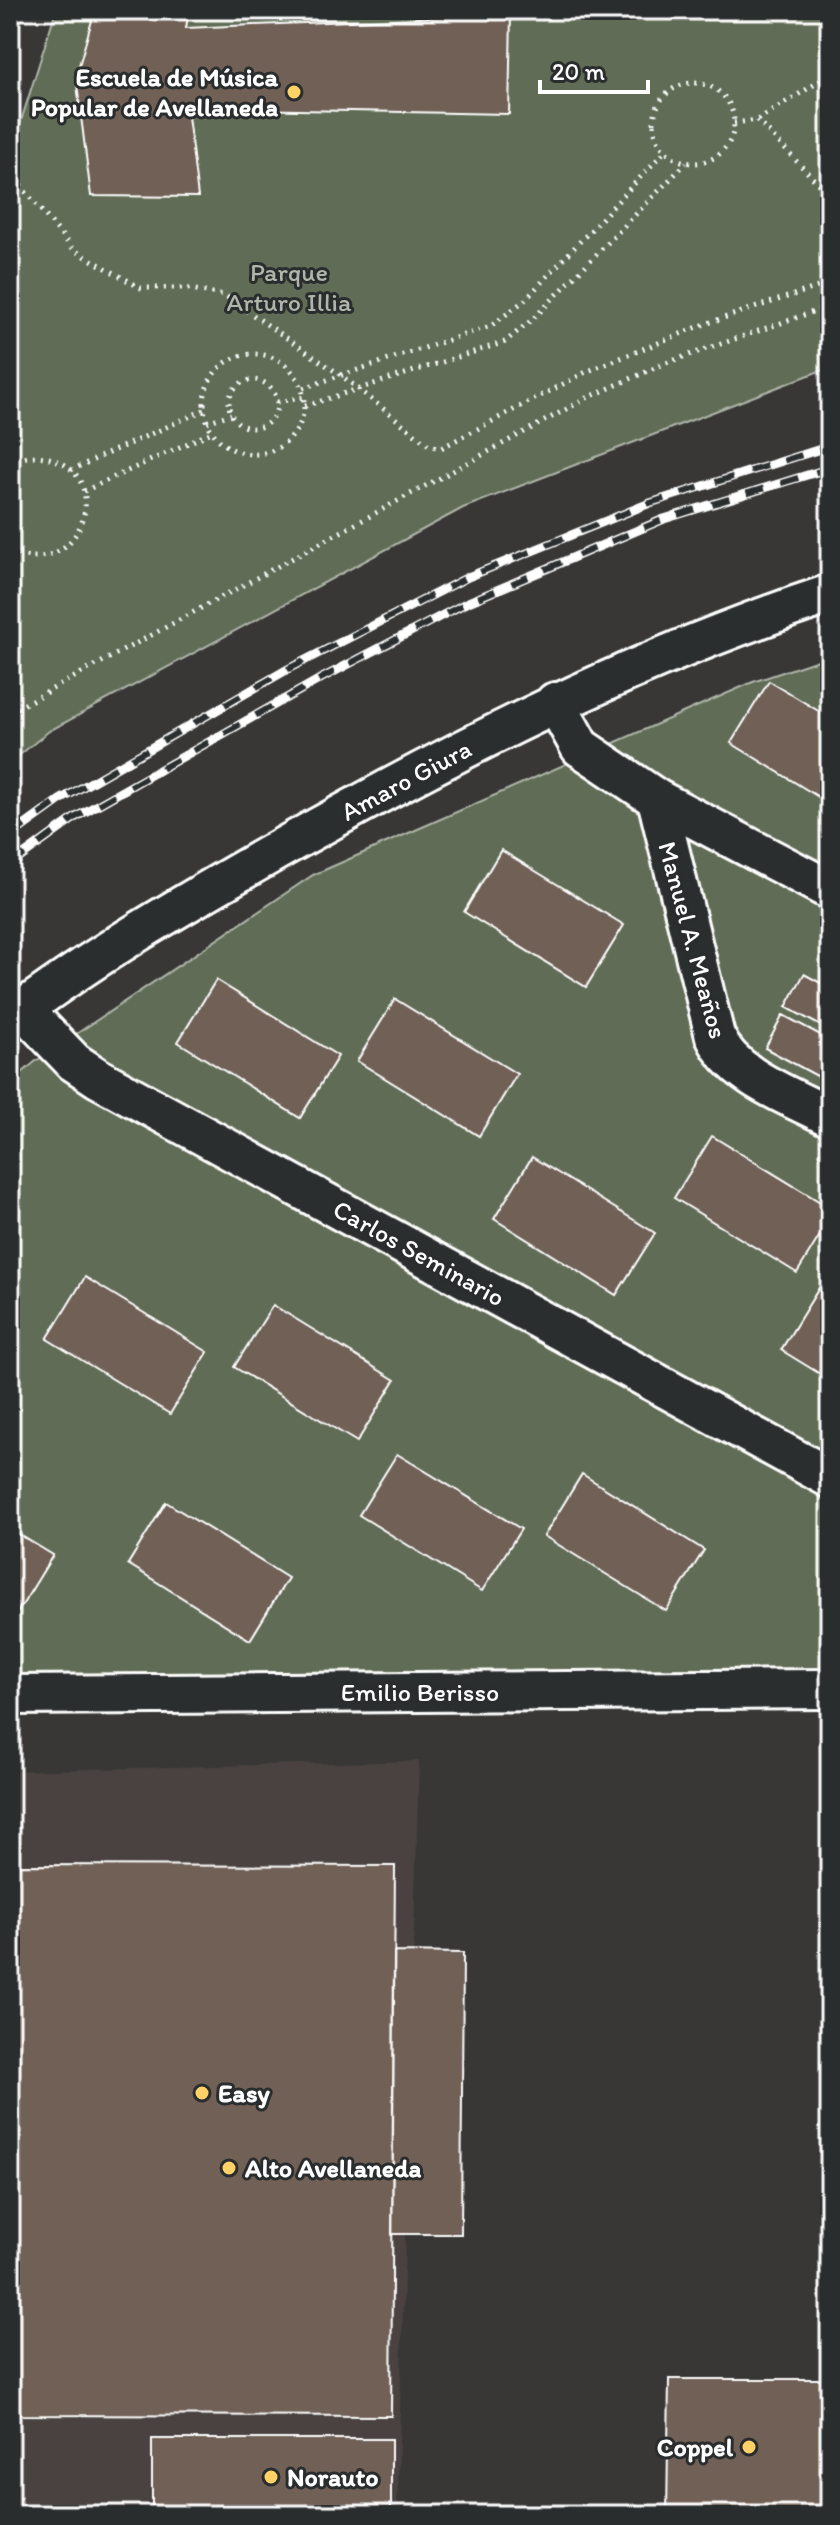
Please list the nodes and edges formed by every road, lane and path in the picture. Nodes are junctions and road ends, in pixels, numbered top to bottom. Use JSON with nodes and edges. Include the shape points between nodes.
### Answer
{"nodes":[{"id":1,"x":830,"y":75,"type":"edge"},
{"id":2,"x":757,"y":120,"type":"junction"},
{"id":3,"x":734,"y":123,"type":"junction"},
{"id":4,"x":665,"y":151,"type":"junction"},
{"id":5,"x":686,"y":163,"type":"junction"},
{"id":6,"x":10,"y":173,"type":"edge"},
{"id":7,"x":830,"y":196,"type":"edge"},
{"id":8,"x":830,"y":283,"type":"edge"},
{"id":9,"x":830,"y":306,"type":"edge"},
{"id":10,"x":342,"y":376,"type":"junction"},
{"id":11,"x":303,"y":388,"type":"junction"},
{"id":12,"x":358,"y":388,"type":"junction"},
{"id":13,"x":305,"y":397,"type":"junction"},
{"id":14,"x":277,"y":402,"type":"junction"},
{"id":15,"x":305,"y":406,"type":"junction"},
{"id":16,"x":204,"y":410,"type":"junction"},
{"id":17,"x":231,"y":414,"type":"junction"},
{"id":18,"x":207,"y":422,"type":"junction"},
{"id":19,"x":212,"y":432,"type":"junction"},
{"id":20,"x":10,"y":463,"type":"edge"},
{"id":21,"x":71,"y":470,"type":"junction"},
{"id":22,"x":84,"y":491,"type":"junction"},
{"id":23,"x":11,"y":553,"type":"edge"},
{"id":24,"x":830,"y":594,"type":"edge"},
{"id":25,"x":555,"y":702,"type":"junction"},
{"id":26,"x":10,"y":712,"type":"edge"},
{"id":27,"x":657,"y":799,"type":"junction"},
{"id":28,"x":830,"y":890,"type":"edge"},
{"id":29,"x":17,"y":1014,"type":"edge"},
{"id":30,"x":830,"y":1117,"type":"edge"},
{"id":31,"x":830,"y":1478,"type":"edge"},
{"id":32,"x":830,"y":1689,"type":"edge"},
{"id":33,"x":10,"y":1695,"type":"edge"}],
"edges":[{"from":1,"to":2,"type":"path"},
{"from":2,"to":3,"type":"path"},
{"from":2,"to":7,"type":"path"},
{"from":3,"to":4,"type":"path","via":[[724,97],[714,88],[700,83],[672,89],[662,99],[654,125]]},
{"from":3,"to":5,"type":"path","via":[[725,149],[700,163]]},
{"from":4,"to":5,"type":"path"},
{"from":4,"to":10,"type":"path","via":[[507,316]]},
{"from":5,"to":12,"type":"path","via":[[505,342]]},
{"from":6,"to":10,"type":"path","via":[[74,250],[141,288],[224,295]]},
{"from":8,"to":12,"type":"path","via":[[705,324],[586,372],[441,448],[429,445]]},
{"from":9,"to":26,"type":"path","via":[[666,363],[585,399]]},
{"from":10,"to":11,"type":"path"},
{"from":10,"to":12,"type":"path"},
{"from":11,"to":13,"type":"path"},
{"from":11,"to":16,"type":"path","via":[[279,359],[243,354],[226,361],[213,375]]},
{"from":12,"to":15,"type":"path"},
{"from":13,"to":14,"type":"path"},
{"from":13,"to":15,"type":"path"},
{"from":14,"to":17,"type":"path","via":[[273,418],[260,427],[243,425]]},
{"from":14,"to":17,"type":"path","via":[[264,382],[248,381],[234,390]]},
{"from":15,"to":19,"type":"path","via":[[291,439],[268,452],[241,453]]},
{"from":16,"to":18,"type":"path"},
{"from":16,"to":21,"type":"path"},
{"from":17,"to":18,"type":"path"},
{"from":18,"to":19,"type":"path"},
{"from":19,"to":22,"type":"path"},
{"from":20,"to":21,"type":"path","via":[[37,455]]},
{"from":21,"to":22,"type":"path"},
{"from":22,"to":23,"type":"path","via":[[86,510],[68,545],[52,555]]},
{"from":24,"to":25,"type":"street","name":"Amaro Giura","via":[[730,627]]},
{"from":25,"to":27,"type":"street","via":[[580,747]]},
{"from":25,"to":29,"type":"street","name":"Amaro Giura","via":[[416,773],[204,893]]},
{"from":27,"to":28,"type":"street"},
{"from":27,"to":30,"type":"street","name":"Manuel A. Meaños","via":[[723,1054],[738,1068]]},
{"from":29,"to":31,"type":"street","name":"Carlos Seminario","via":[[98,1078]]},
{"from":32,"to":33,"type":"street","name":"Emilio Berisso"}]}
